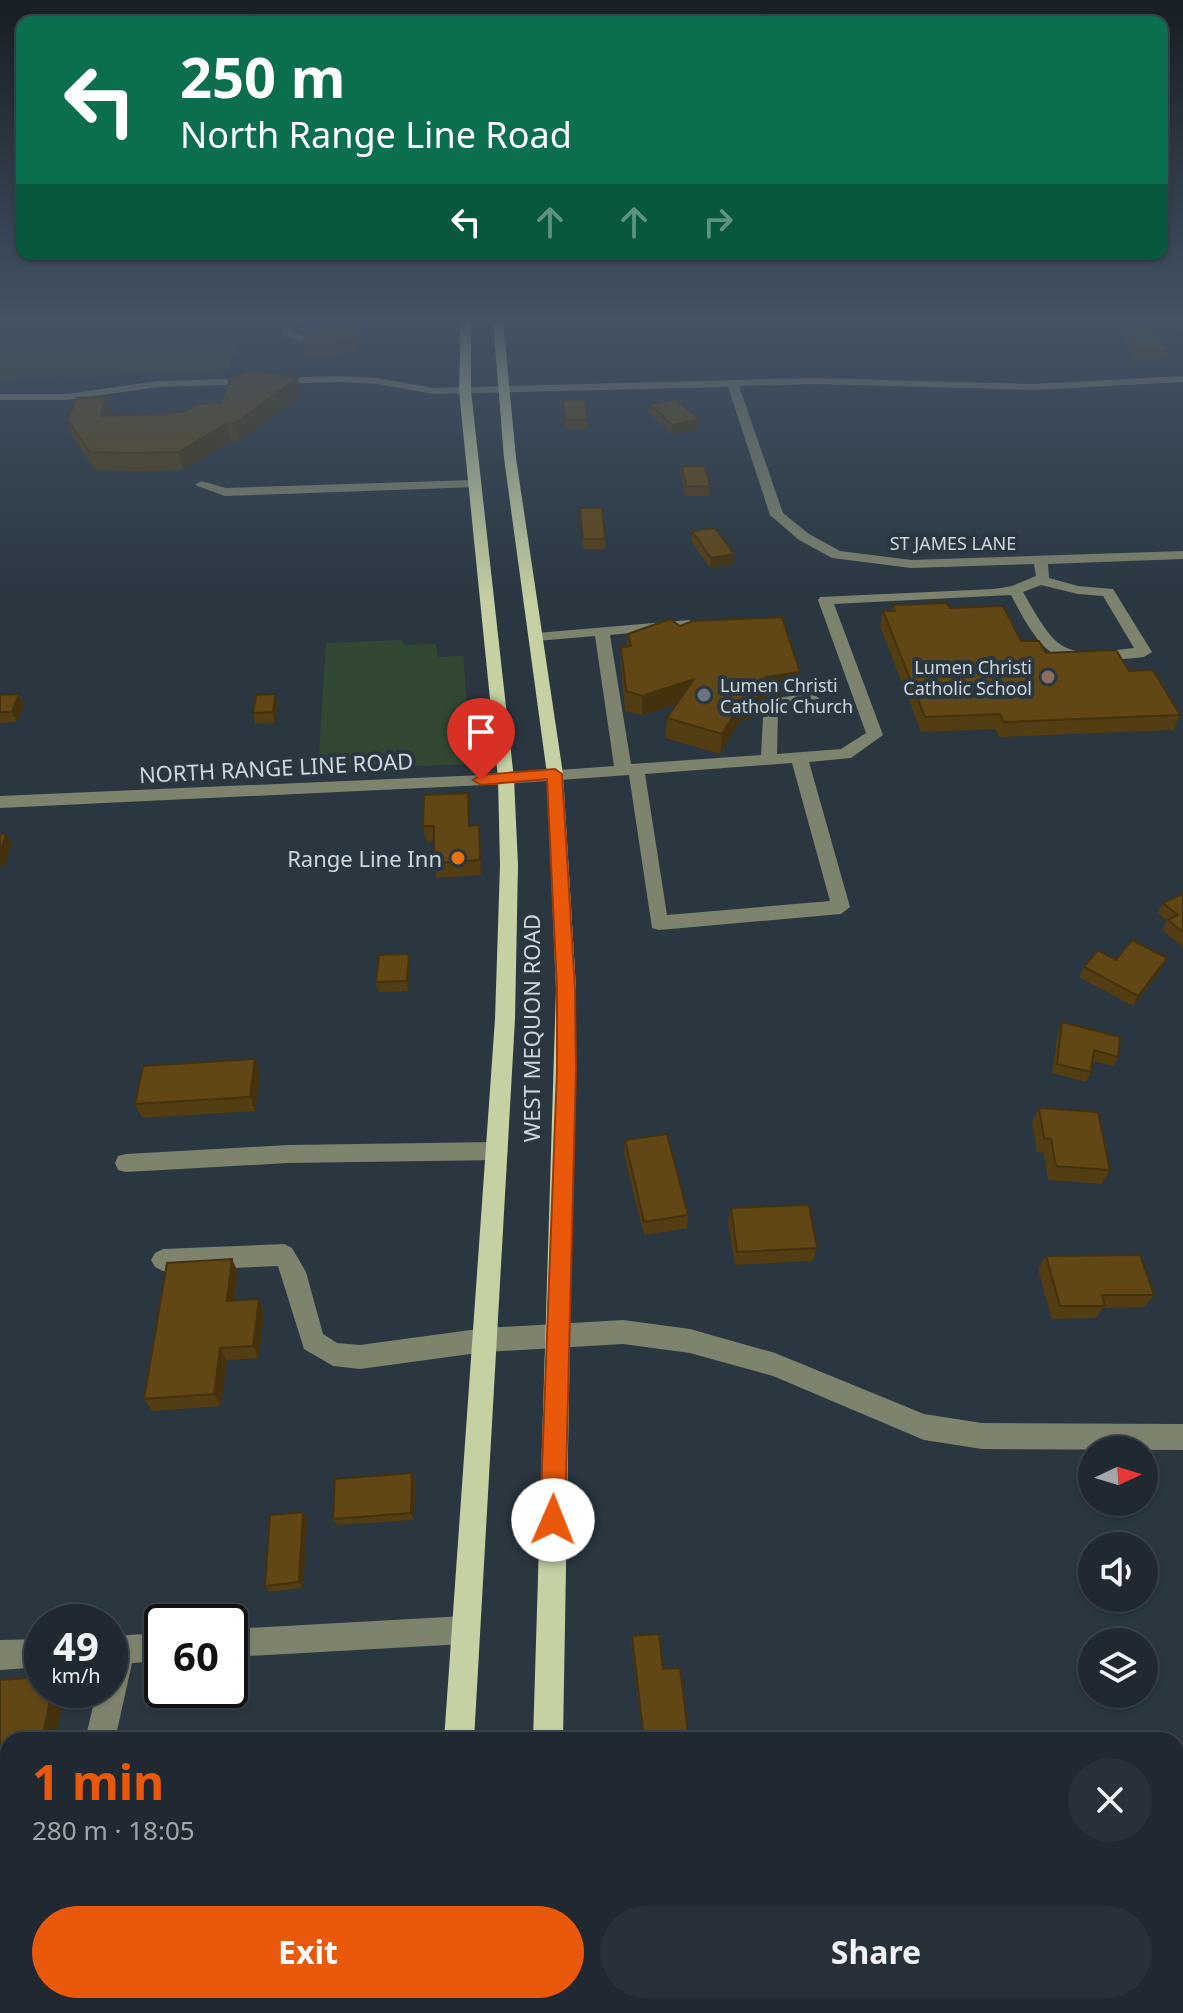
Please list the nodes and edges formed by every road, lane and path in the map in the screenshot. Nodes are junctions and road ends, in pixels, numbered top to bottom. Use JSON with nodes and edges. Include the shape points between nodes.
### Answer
{"nodes":[{"id":1,"x":467,"y":414,"type":"edge"},
{"id":2,"x":507,"y":414,"type":"edge"},
{"id":3,"x":743,"y":414,"type":"edge"},
{"id":4,"x":473,"y":484,"type":"junction"},
{"id":5,"x":201,"y":485,"type":"dead end"},
{"id":6,"x":1183,"y":555,"type":"edge"},
{"id":7,"x":1040,"y":560,"type":"junction"},
{"id":8,"x":1040,"y":580,"type":"junction"},
{"id":9,"x":1015,"y":590,"type":"junction"},
{"id":10,"x":689,"y":624,"type":"edge"},
{"id":11,"x":602,"y":633,"type":"junction"},
{"id":12,"x":537,"y":637,"type":"junction"},
{"id":13,"x":811,"y":698,"type":"dead end"},
{"id":14,"x":799,"y":757,"type":"junction"},
{"id":15,"x":769,"y":759,"type":"junction"},
{"id":16,"x":630,"y":769,"type":"junction"},
{"id":17,"x":555,"y":774,"type":"junction"},
{"id":18,"x":506,"y":779,"type":"junction"},
{"id":19,"x":0,"y":802,"type":"edge"},
{"id":20,"x":497,"y":1151,"type":"junction"},
{"id":21,"x":126,"y":1163,"type":"dead end"},
{"id":22,"x":163,"y":1260,"type":"dead end"},
{"id":23,"x":557,"y":1334,"type":"junction"},
{"id":24,"x":485,"y":1340,"type":"junction"},
{"id":25,"x":1183,"y":1437,"type":"edge"},
{"id":26,"x":464,"y":1630,"type":"junction"},
{"id":27,"x":248,"y":1642,"type":"edge"},
{"id":28,"x":24,"y":1654,"type":"edge"},
{"id":29,"x":0,"y":1655,"type":"edge"},
{"id":30,"x":106,"y":1708,"type":"edge"},
{"id":31,"x":101,"y":1732,"type":"edge"},
{"id":32,"x":459,"y":1732,"type":"edge"},
{"id":33,"x":548,"y":1732,"type":"edge"}],
"edges":[{"from":1,"to":4,"type":"main road","name":"WEST MEQUON ROAD"},
{"from":2,"to":12,"type":"main road","name":"WEST MEQUON ROAD"},
{"from":3,"to":7,"type":"street","name":"ST JAMES LANE","via":[[777,515],[837,555],[911,564]]},
{"from":4,"to":5,"type":"street","via":[[427,480],[225,492]]},
{"from":4,"to":18,"type":"main road","name":"WEST MEQUON ROAD"},
{"from":6,"to":7,"type":"street","name":"ST JAMES LANE"},
{"from":7,"to":8,"type":"street"},
{"from":8,"to":9,"type":"street"},
{"from":8,"to":9,"type":"street","via":[[1108,592],[1144,652],[1058,652],[1043,640]]},
{"from":9,"to":14,"type":"street","name":"NORTH RANGE LINE ROAD","via":[[825,600],[875,735],[845,754]]},
{"from":10,"to":11,"type":"street"},
{"from":11,"to":12,"type":"street"},
{"from":11,"to":16,"type":"street"},
{"from":12,"to":17,"type":"main road","name":"WEST MEQUON ROAD"},
{"from":13,"to":15,"type":"street","via":[[770,703]]},
{"from":14,"to":15,"type":"street","name":"NORTH RANGE LINE ROAD"},
{"from":14,"to":16,"type":"street","via":[[841,907],[659,923]]},
{"from":15,"to":16,"type":"street","name":"NORTH RANGE LINE ROAD"},
{"from":16,"to":17,"type":"street","name":"NORTH RANGE LINE ROAD"},
{"from":17,"to":18,"type":"street","name":"NORTH RANGE LINE ROAD"},
{"from":17,"to":23,"type":"main road","name":"WEST MEQUON ROAD","via":[[566,1056]]},
{"from":18,"to":19,"type":"street","name":"NORTH RANGE LINE ROAD"},
{"from":18,"to":20,"type":"main road","name":"WEST MEQUON ROAD","via":[[509,865]]},
{"from":20,"to":21,"type":"street"},
{"from":20,"to":24,"type":"main road","name":"WEST MEQUON ROAD"},
{"from":22,"to":24,"type":"street","via":[[284,1255],[294,1272],[313,1341],[333,1354],[360,1357]]},
{"from":23,"to":24,"type":"street"},
{"from":23,"to":25,"type":"street","via":[[623,1332],[690,1341],[775,1365],[924,1427],[982,1436]]},
{"from":23,"to":33,"type":"main road","name":"WEST MEQUON ROAD"},
{"from":24,"to":26,"type":"main road","name":"WEST MEQUON ROAD"},
{"from":26,"to":27,"type":"street"},
{"from":26,"to":32,"type":"main road","name":"WEST MEQUON ROAD"},
{"from":28,"to":29,"type":"street"},
{"from":30,"to":31,"type":"street"}]}
